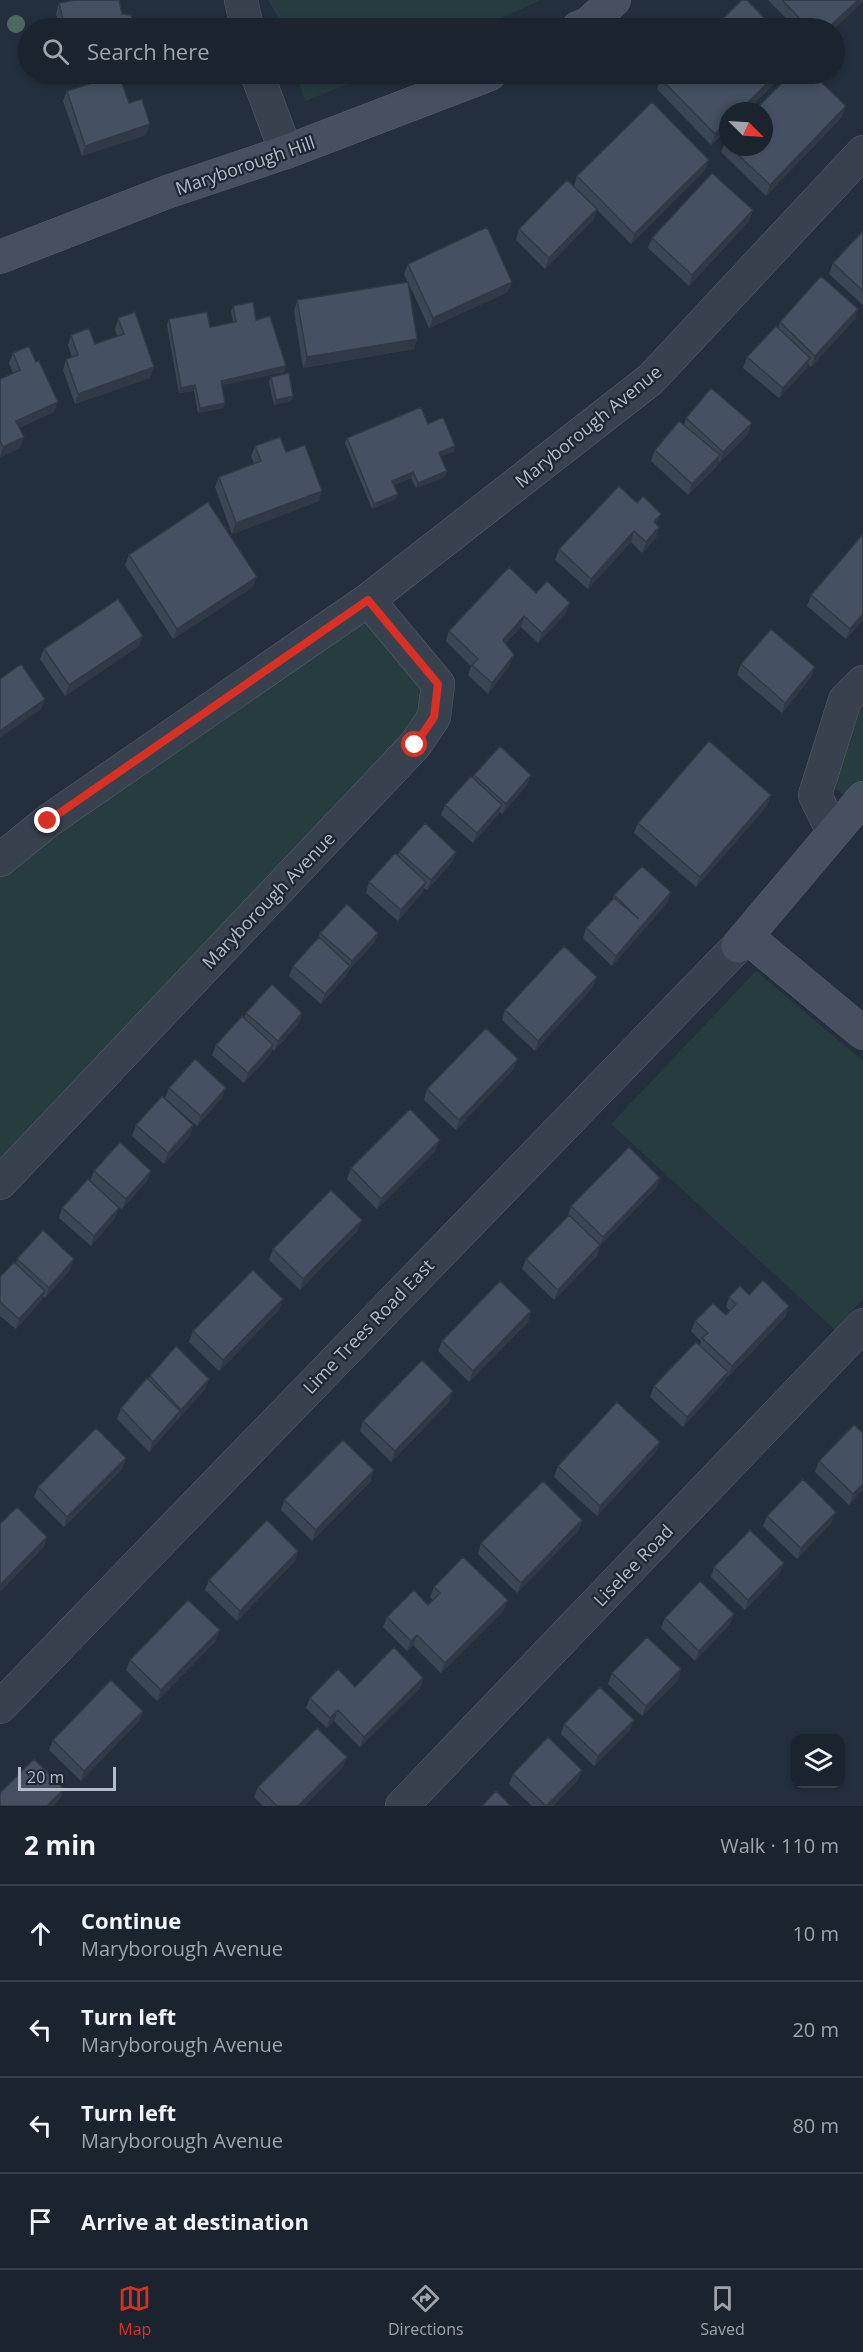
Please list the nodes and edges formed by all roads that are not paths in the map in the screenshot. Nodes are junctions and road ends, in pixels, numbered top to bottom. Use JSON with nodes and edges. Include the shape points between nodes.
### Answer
{"nodes":[{"id":1,"x":241,"y":0,"type":"edge"},
{"id":2,"x":614,"y":0,"type":"edge"},
{"id":3,"x":245,"y":18,"type":"edge"},
{"id":4,"x":594,"y":18,"type":"edge"},
{"id":5,"x":261,"y":84,"type":"edge"},
{"id":6,"x":464,"y":84,"type":"edge"},
{"id":7,"x":286,"y":152,"type":"junction"},
{"id":8,"x":863,"y":152,"type":"edge"},
{"id":9,"x":0,"y":257,"type":"edge"},
{"id":10,"x":368,"y":600,"type":"junction"},
{"id":11,"x":863,"y":682,"type":"edge"},
{"id":12,"x":863,"y":798,"type":"edge"},
{"id":13,"x":833,"y":832,"type":"junction"},
{"id":14,"x":0,"y":860,"type":"edge"},
{"id":15,"x":742,"y":942,"type":"junction"},
{"id":16,"x":863,"y":1034,"type":"edge"},
{"id":17,"x":0,"y":1183,"type":"edge"},
{"id":18,"x":863,"y":1325,"type":"edge"},
{"id":19,"x":0,"y":1707,"type":"edge"},
{"id":20,"x":402,"y":1806,"type":"edge"}],
"edges":[{"from":1,"to":3,"type":"street"},
{"from":2,"to":4,"type":"street"},
{"from":5,"to":7,"type":"street"},
{"from":6,"to":7,"type":"street","name":"Maryborough Hill"},
{"from":7,"to":9,"type":"street","name":"Maryborough Hill","via":[[167,192]]},
{"from":8,"to":10,"type":"street","name":"Maryborough Avenue","via":[[651,379]]},
{"from":10,"to":14,"type":"street","name":"Maryborough Avenue","via":[[48,821]]},
{"from":10,"to":17,"type":"street","name":"Maryborough Avenue","via":[[438,684],[434,717],[415,745]]},
{"from":11,"to":13,"type":"street","via":[[845,700],[815,795]]},
{"from":12,"to":13,"type":"street"},
{"from":13,"to":15,"type":"street"},
{"from":15,"to":16,"type":"street"},
{"from":15,"to":19,"type":"street","name":"Lime Trees Road East"},
{"from":18,"to":20,"type":"street","name":"Liselee Road"}]}
